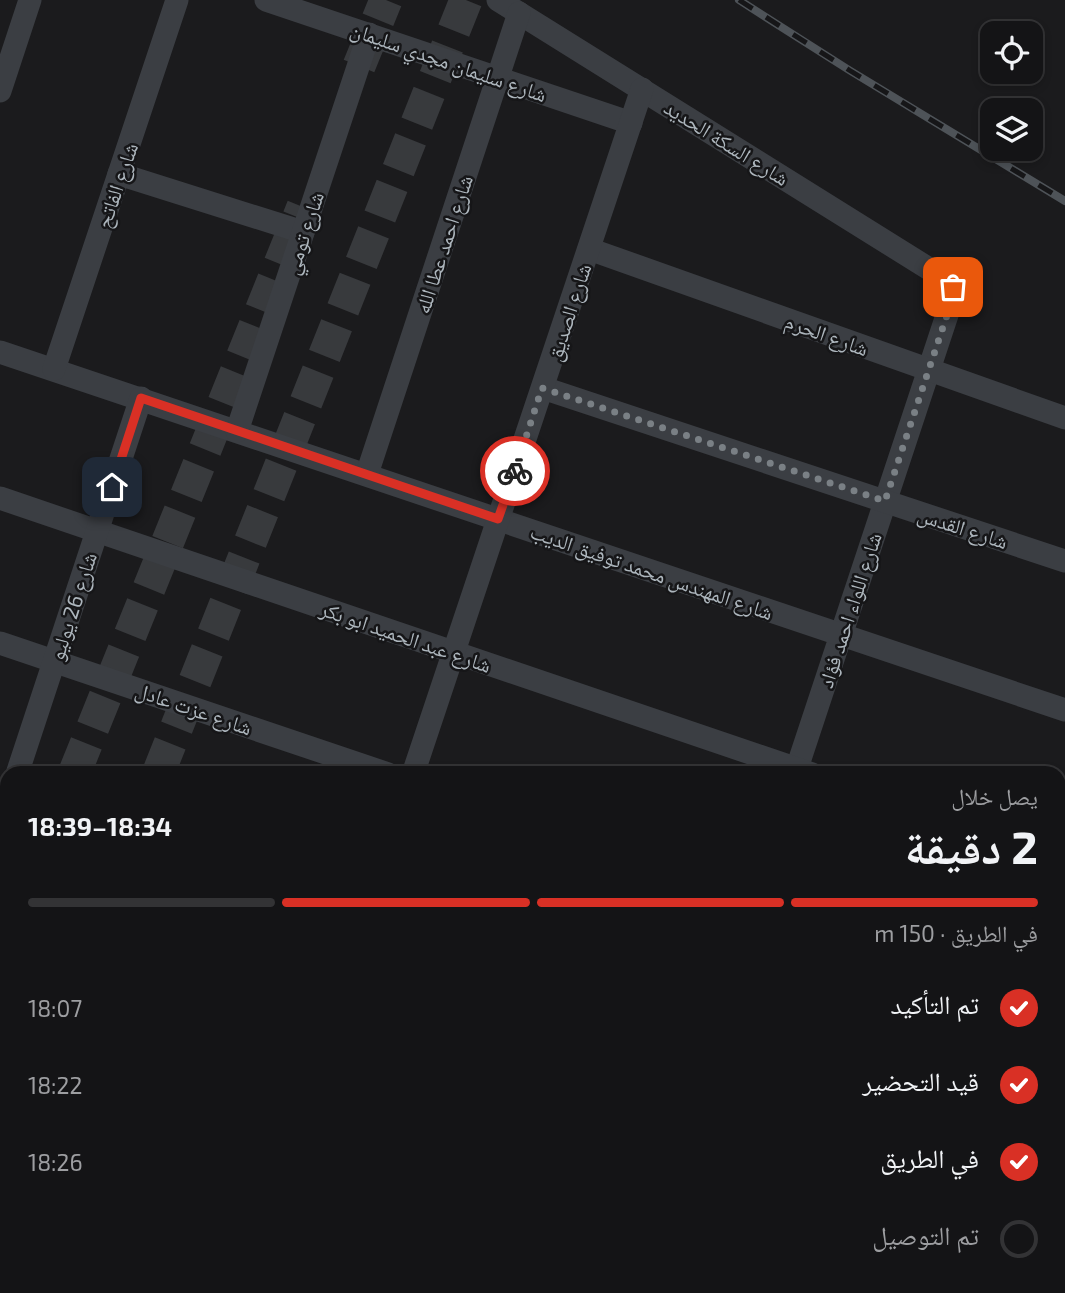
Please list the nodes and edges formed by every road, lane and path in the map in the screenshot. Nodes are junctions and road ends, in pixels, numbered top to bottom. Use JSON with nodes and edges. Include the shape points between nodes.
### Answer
{"nodes":[{"id":1,"x":30,"y":0,"type":"edge"},
{"id":2,"x":177,"y":0,"type":"edge"},
{"id":3,"x":266,"y":0,"type":"edge"},
{"id":4,"x":498,"y":0,"type":"edge"},
{"id":5,"x":519,"y":13,"type":"junction"},
{"id":6,"x":369,"y":34,"type":"junction"},
{"id":7,"x":498,"y":78,"type":"junction"},
{"id":8,"x":642,"y":89,"type":"junction"},
{"id":9,"x":0,"y":91,"type":"edge"},
{"id":10,"x":631,"y":123,"type":"junction"},
{"id":11,"x":119,"y":174,"type":"junction"},
{"id":12,"x":303,"y":232,"type":"junction"},
{"id":13,"x":589,"y":249,"type":"junction"},
{"id":14,"x":953,"y":287,"type":"joint"},
{"id":15,"x":0,"y":352,"type":"edge"},
{"id":16,"x":54,"y":369,"type":"junction"},
{"id":17,"x":929,"y":370,"type":"junction"},
{"id":18,"x":542,"y":388,"type":"junction"},
{"id":19,"x":141,"y":398,"type":"junction"},
{"id":20,"x":1065,"y":418,"type":"edge"},
{"id":21,"x":237,"y":431,"type":"junction"},
{"id":22,"x":367,"y":474,"type":"junction"},
{"id":23,"x":0,"y":498,"type":"edge"},
{"id":24,"x":885,"y":501,"type":"junction"},
{"id":25,"x":498,"y":519,"type":"junction"},
{"id":26,"x":97,"y":531,"type":"junction"},
{"id":27,"x":1065,"y":561,"type":"edge"},
{"id":28,"x":841,"y":634,"type":"junction"},
{"id":29,"x":0,"y":643,"type":"edge"},
{"id":30,"x":454,"y":652,"type":"junction"},
{"id":31,"x":54,"y":661,"type":"junction"},
{"id":32,"x":1065,"y":710,"type":"edge"},
{"id":33,"x":20,"y":766,"type":"edge"},
{"id":34,"x":364,"y":766,"type":"edge"},
{"id":35,"x":416,"y":766,"type":"edge"},
{"id":36,"x":784,"y":766,"type":"edge"},
{"id":37,"x":803,"y":766,"type":"edge"}],
"edges":[{"from":1,"to":9,"type":"street"},
{"from":2,"to":11,"type":"street","name":"شارع الفاتح"},
{"from":3,"to":6,"type":"street","name":"شارع سليمان مجدي سليمان"},
{"from":4,"to":5,"type":"street","name":"شارع السكة الحديد"},
{"from":5,"to":7,"type":"street","name":"شارع احمد عطا الله"},
{"from":5,"to":8,"type":"street","name":"شارع السكة الحديد"},
{"from":6,"to":7,"type":"street","name":"شارع سليمان مجدي سليمان"},
{"from":6,"to":12,"type":"street","name":"شارع تومي"},
{"from":7,"to":10,"type":"street","name":"شارع سليمان مجدي سليمان"},
{"from":7,"to":22,"type":"street","name":"شارع احمد عطا الله"},
{"from":8,"to":10,"type":"street","name":"شارع الصديق"},
{"from":8,"to":14,"type":"street","name":"شارع السكة الحديد","via":[[947,279]]},
{"from":10,"to":13,"type":"street","name":"شارع الصديق"},
{"from":11,"to":12,"type":"street"},
{"from":11,"to":16,"type":"street","name":"شارع الفاتح"},
{"from":12,"to":21,"type":"street","name":"شارع تومي"},
{"from":13,"to":17,"type":"street","name":"شارع الحرم"},
{"from":13,"to":18,"type":"street","name":"شارع الصديق"},
{"from":14,"to":17,"type":"street","name":"شارع اللواء احمد فؤاد"},
{"from":15,"to":16,"type":"street","name":"شارع المهندس محمد توفيق الديب"},
{"from":16,"to":19,"type":"street","name":"شارع المهندس محمد توفيق الديب"},
{"from":17,"to":20,"type":"street","name":"شارع الحرم"},
{"from":17,"to":24,"type":"street","name":"شارع اللواء احمد فؤاد"},
{"from":18,"to":24,"type":"street","name":"شارع القدس"},
{"from":18,"to":25,"type":"street","name":"شارع الصديق"},
{"from":19,"to":21,"type":"street","name":"شارع المهندس محمد توفيق الديب"},
{"from":19,"to":26,"type":"street","name":"شارع 26 يوليو"},
{"from":21,"to":22,"type":"street","name":"شارع المهندس محمد توفيق الديب"},
{"from":22,"to":25,"type":"street","name":"شارع المهندس محمد توفيق الديب"},
{"from":23,"to":26,"type":"street","name":"شارع عبد الحميد ابو بكر"},
{"from":24,"to":27,"type":"street","name":"شارع القدس"},
{"from":24,"to":28,"type":"street","name":"شارع اللواء احمد فؤاد"},
{"from":25,"to":28,"type":"street","name":"شارع المهندس محمد توفيق الديب"},
{"from":25,"to":30,"type":"street","name":"شارع الصديق"},
{"from":26,"to":30,"type":"street","name":"شارع عبد الحميد ابو بكر"},
{"from":26,"to":31,"type":"street","name":"شارع 26 يوليو"},
{"from":28,"to":32,"type":"street","name":"شارع المهندس محمد توفيق الديب"},
{"from":28,"to":37,"type":"street","name":"شارع اللواء احمد فؤاد"},
{"from":29,"to":31,"type":"street","name":"شارع عزت عادل"},
{"from":30,"to":35,"type":"street","name":"شارع الصديق"},
{"from":30,"to":36,"type":"street","name":"شارع عبد الحميد ابو بكر"},
{"from":31,"to":33,"type":"street","name":"شارع 26 يوليو"},
{"from":31,"to":34,"type":"street","name":"شارع عزت عادل"}]}
